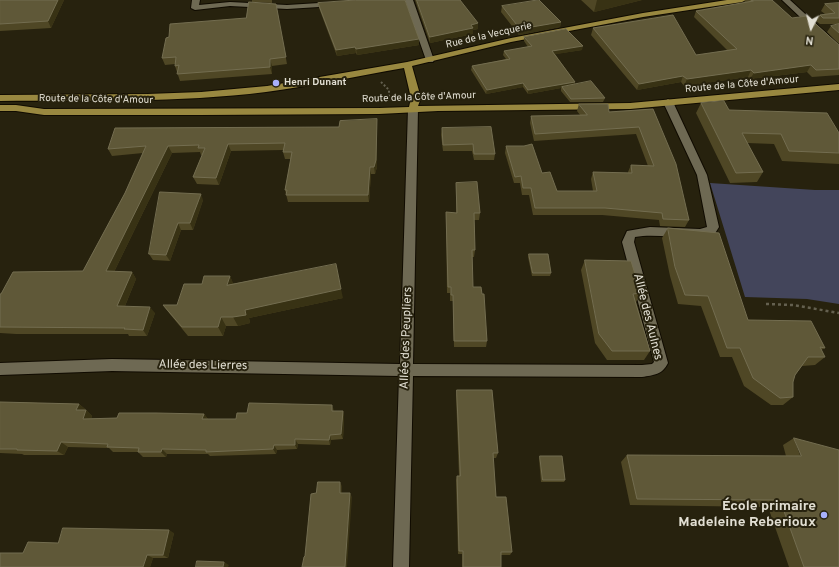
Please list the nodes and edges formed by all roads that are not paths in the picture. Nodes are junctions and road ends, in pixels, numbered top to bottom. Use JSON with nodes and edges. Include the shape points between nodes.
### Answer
{"nodes":[{"id":1,"x":196,"y":0,"type":"edge"},
{"id":2,"x":409,"y":0,"type":"edge"},
{"id":3,"x":742,"y":0,"type":"edge"},
{"id":4,"x":786,"y":0,"type":"edge"},
{"id":5,"x":342,"y":3,"type":"edge"},
{"id":6,"x":832,"y":28,"type":"edge"},
{"id":7,"x":818,"y":29,"type":"junction"},
{"id":8,"x":839,"y":49,"type":"edge"},
{"id":9,"x":430,"y":60,"type":"junction"},
{"id":10,"x":407,"y":65,"type":"junction"},
{"id":11,"x":839,"y":87,"type":"edge"},
{"id":12,"x":0,"y":98,"type":"edge"},
{"id":13,"x":668,"y":102,"type":"junction"},
{"id":14,"x":0,"y":108,"type":"edge"},
{"id":15,"x":413,"y":109,"type":"junction"},
{"id":16,"x":0,"y":369,"type":"edge"},
{"id":17,"x":407,"y":370,"type":"junction"},
{"id":18,"x":402,"y":567,"type":"edge"}],
"edges":[{"from":1,"to":5,"type":"street","via":[[196,8],[230,4],[287,7]]},
{"from":2,"to":9,"type":"street"},
{"from":3,"to":9,"type":"main road","name":"Rue de la Vecquerie","via":[[629,17],[511,40]]},
{"from":4,"to":7,"type":"street"},
{"from":6,"to":7,"type":"street"},
{"from":7,"to":8,"type":"street"},
{"from":9,"to":10,"type":"main road","name":"Route de la Côte d'Amour"},
{"from":10,"to":12,"type":"main road","name":"Route de la Côte d'Amour","via":[[267,89],[201,95],[146,98]]},
{"from":10,"to":15,"type":"main road","via":[[416,98]]},
{"from":11,"to":13,"type":"main road","name":"Route de la Côte d'Amour"},
{"from":13,"to":15,"type":"main road","name":"Route de la Côte d'Amour","via":[[630,106]]},
{"from":13,"to":17,"type":"street","name":"Allée des Aulnes","via":[[702,175],[712,227],[710,232],[700,234],[631,234],[628,242],[661,363],[656,369]]},
{"from":14,"to":15,"type":"main road","name":"Route de la Côte d'Amour","via":[[44,112]]},
{"from":15,"to":17,"type":"street","name":"Allée des Peupliers"},
{"from":16,"to":17,"type":"street","name":"Allée des Lierres","via":[[112,365]]},
{"from":17,"to":18,"type":"street","name":"Allée des Peupliers"}]}
